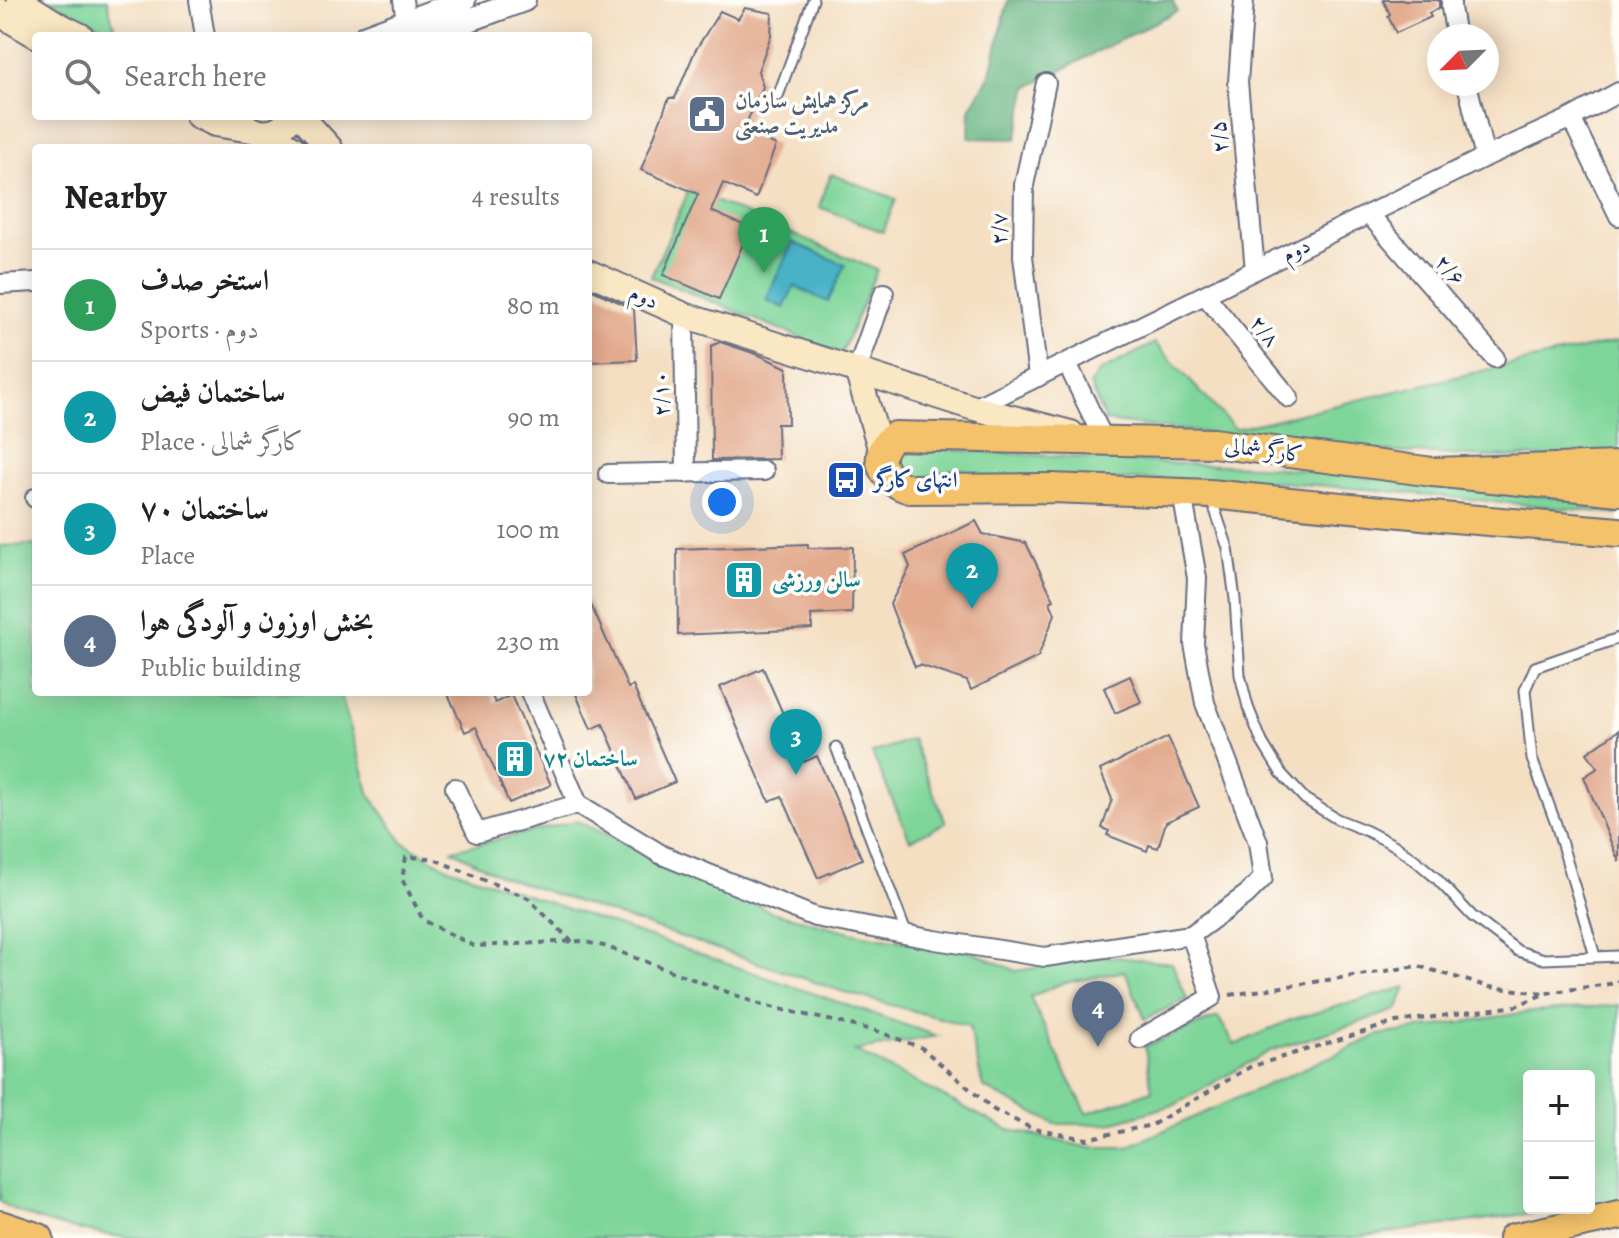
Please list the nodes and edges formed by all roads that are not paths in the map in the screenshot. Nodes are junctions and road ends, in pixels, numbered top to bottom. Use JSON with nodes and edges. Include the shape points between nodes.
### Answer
{"nodes":[{"id":1,"x":19,"y":0,"type":"edge"},
{"id":2,"x":199,"y":0,"type":"edge"},
{"id":3,"x":464,"y":0,"type":"edge"},
{"id":4,"x":524,"y":0,"type":"edge"},
{"id":5,"x":813,"y":0,"type":"edge"},
{"id":6,"x":1244,"y":0,"type":"edge"},
{"id":7,"x":1451,"y":0,"type":"edge"},
{"id":8,"x":0,"y":11,"type":"edge"},
{"id":9,"x":407,"y":19,"type":"edge"},
{"id":10,"x":1454,"y":24,"type":"edge"},
{"id":11,"x":73,"y":32,"type":"edge"},
{"id":12,"x":204,"y":32,"type":"edge"},
{"id":13,"x":376,"y":32,"type":"edge"},
{"id":14,"x":437,"y":32,"type":"edge"},
{"id":15,"x":32,"y":33,"type":"edge"},
{"id":16,"x":1046,"y":83,"type":"dead end"},
{"id":17,"x":1619,"y":92,"type":"edge"},
{"id":18,"x":778,"y":96,"type":"dead end"},
{"id":19,"x":1470,"y":96,"type":"edge"},
{"id":20,"x":1571,"y":118,"type":"junction"},
{"id":21,"x":206,"y":120,"type":"edge"},
{"id":22,"x":289,"y":120,"type":"edge"},
{"id":23,"x":305,"y":120,"type":"edge"},
{"id":24,"x":256,"y":132,"type":"edge"},
{"id":25,"x":284,"y":144,"type":"edge"},
{"id":26,"x":326,"y":144,"type":"edge"},
{"id":27,"x":1485,"y":157,"type":"junction"},
{"id":28,"x":1369,"y":214,"type":"junction"},
{"id":29,"x":1619,"y":216,"type":"edge"},
{"id":30,"x":1255,"y":270,"type":"junction"},
{"id":31,"x":592,"y":274,"type":"edge"},
{"id":32,"x":32,"y":282,"type":"edge"},
{"id":33,"x":0,"y":284,"type":"edge"},
{"id":34,"x":884,"y":293,"type":"dead end"},
{"id":35,"x":1205,"y":295,"type":"junction"},
{"id":36,"x":684,"y":315,"type":"junction"},
{"id":37,"x":1495,"y":358,"type":"dead end"},
{"id":38,"x":1067,"y":363,"type":"junction"},
{"id":39,"x":857,"y":370,"type":"junction"},
{"id":40,"x":1038,"y":377,"type":"junction"},
{"id":41,"x":1289,"y":398,"type":"dead end"},
{"id":42,"x":974,"y":408,"type":"junction"},
{"id":43,"x":1105,"y":442,"type":"junction"},
{"id":44,"x":881,"y":451,"type":"junction"},
{"id":45,"x":1619,"y":466,"type":"edge"},
{"id":46,"x":764,"y":471,"type":"dead end"},
{"id":47,"x":1433,"y":472,"type":"junction"},
{"id":48,"x":686,"y":473,"type":"junction"},
{"id":49,"x":608,"y":474,"type":"dead end"},
{"id":50,"x":1619,"y":491,"type":"edge"},
{"id":51,"x":1196,"y":494,"type":"junction"},
{"id":52,"x":1619,"y":532,"type":"edge"},
{"id":53,"x":1619,"y":638,"type":"edge"},
{"id":54,"x":532,"y":696,"type":"edge"},
{"id":55,"x":836,"y":747,"type":"dead end"},
{"id":56,"x":455,"y":788,"type":"dead end"},
{"id":57,"x":578,"y":804,"type":"junction"},
{"id":58,"x":907,"y":935,"type":"junction"},
{"id":59,"x":1191,"y":935,"type":"junction"},
{"id":60,"x":1595,"y":956,"type":"junction"},
{"id":61,"x":1619,"y":956,"type":"edge"},
{"id":62,"x":1140,"y":1039,"type":"dead end"},
{"id":63,"x":1619,"y":1215,"type":"edge"},
{"id":64,"x":0,"y":1225,"type":"edge"},
{"id":65,"x":39,"y":1238,"type":"edge"},
{"id":66,"x":1513,"y":1238,"type":"edge"}],
"edges":[{"from":1,"to":11,"type":"main road"},
{"from":2,"to":12,"type":"street"},
{"from":3,"to":9,"type":"street"},
{"from":4,"to":14,"type":"street"},
{"from":5,"to":18,"type":"lane"},
{"from":6,"to":30,"type":"street","name":"۲/۵","via":[[1238,82]]},
{"from":7,"to":10,"type":"street"},
{"from":8,"to":15,"type":"main road"},
{"from":9,"to":13,"type":"street"},
{"from":16,"to":40,"type":"street","name":"۲/۷","via":[[1024,185],[1023,256]]},
{"from":17,"to":20,"type":"street","name":"دوم"},
{"from":19,"to":27,"type":"street"},
{"from":20,"to":27,"type":"street","name":"دوم"},
{"from":20,"to":29,"type":"street"},
{"from":21,"to":24,"type":"main road"},
{"from":22,"to":24,"type":"main road","via":[[282,128]]},
{"from":23,"to":26,"type":"main road"},
{"from":24,"to":25,"type":"main road"},
{"from":27,"to":28,"type":"street","name":"دوم"},
{"from":28,"to":30,"type":"street","name":"دوم"},
{"from":28,"to":37,"type":"street","name":"۲/۶"},
{"from":30,"to":35,"type":"street","name":"دوم"},
{"from":31,"to":36,"type":"main road","name":"دوم"},
{"from":32,"to":33,"type":"street"},
{"from":34,"to":39,"type":"street"},
{"from":35,"to":38,"type":"street","name":"دوم"},
{"from":35,"to":41,"type":"street","name":"۲/۸"},
{"from":36,"to":39,"type":"main road","name":"دوم"},
{"from":36,"to":48,"type":"street","name":"۲/۱۰"},
{"from":38,"to":40,"type":"street","name":"دوم"},
{"from":38,"to":43,"type":"street"},
{"from":39,"to":42,"type":"main road","name":"دوم"},
{"from":39,"to":44,"type":"main road"},
{"from":40,"to":42,"type":"street","name":"دوم"},
{"from":42,"to":43,"type":"main road","name":"دوم"},
{"from":43,"to":44,"type":"main road","name":"کارگر شمالی","via":[[895,436]]},
{"from":43,"to":47,"type":"main road","name":"کارگر شمالی","via":[[1213,443]]},
{"from":44,"to":51,"type":"main road","via":[[884,472],[910,489]]},
{"from":45,"to":47,"type":"main road"},
{"from":46,"to":48,"type":"street"},
{"from":47,"to":50,"type":"main road","name":"کارگر شمالی"},
{"from":48,"to":49,"type":"street"},
{"from":51,"to":52,"type":"main road"},
{"from":51,"to":59,"type":"street","via":[[1194,644],[1205,703],[1258,842],[1263,878]]},
{"from":51,"to":60,"type":"lane","via":[[1228,548],[1240,675],[1262,742],[1281,773],[1305,799],[1414,859],[1472,916],[1518,951],[1544,959]]},
{"from":53,"to":60,"type":"lane","via":[[1535,667],[1525,690],[1532,759]]},
{"from":54,"to":57,"type":"street"},
{"from":55,"to":58,"type":"lane"},
{"from":56,"to":57,"type":"street","via":[[477,833]]},
{"from":57,"to":58,"type":"street","via":[[662,855],[815,917]]},
{"from":58,"to":59,"type":"street","via":[[1045,957]]},
{"from":59,"to":62,"type":"street","via":[[1212,997]]},
{"from":60,"to":61,"type":"lane"},
{"from":63,"to":66,"type":"main road"},
{"from":64,"to":65,"type":"main road"}]}
